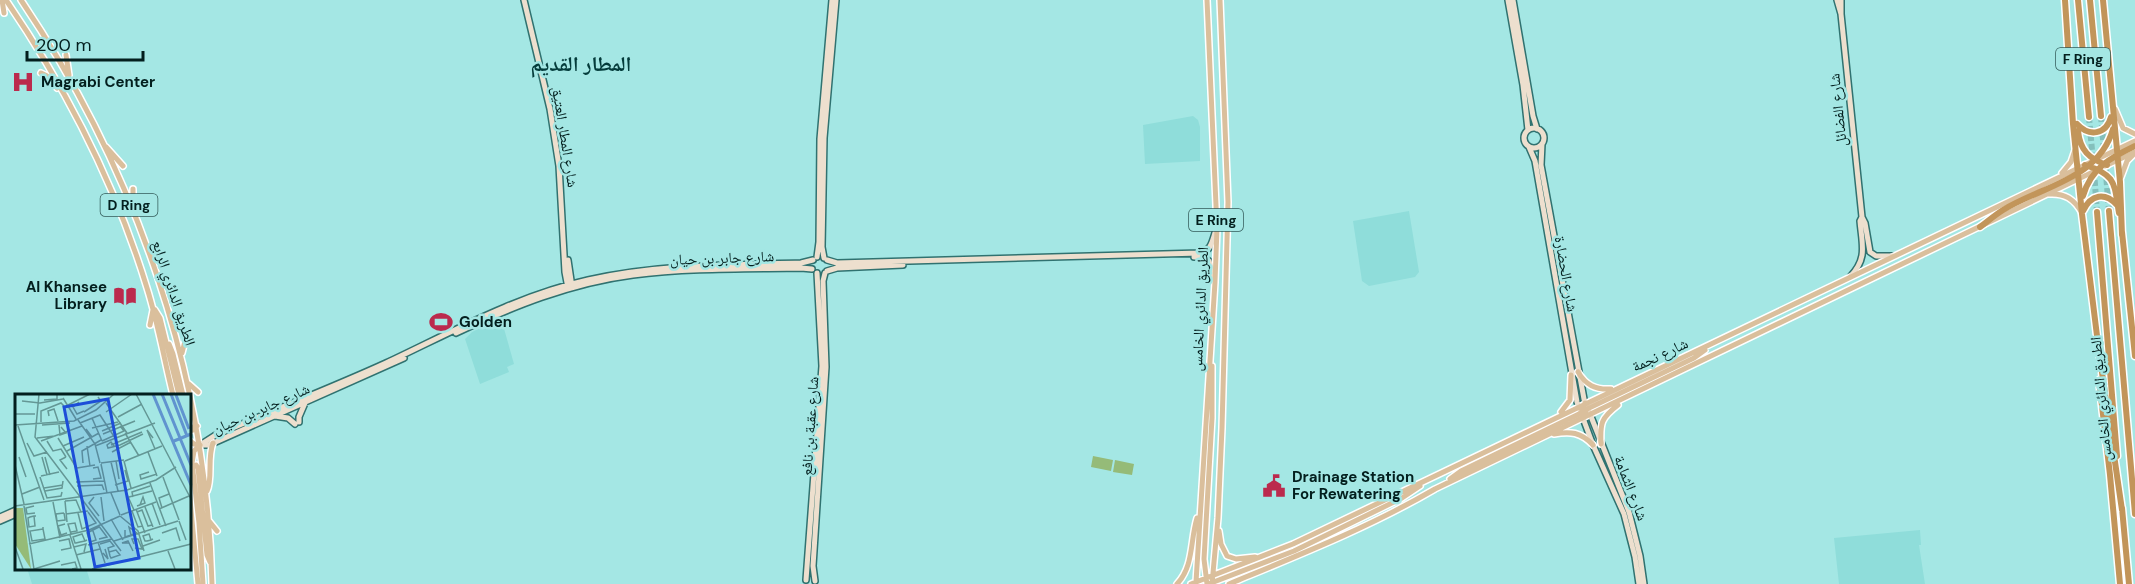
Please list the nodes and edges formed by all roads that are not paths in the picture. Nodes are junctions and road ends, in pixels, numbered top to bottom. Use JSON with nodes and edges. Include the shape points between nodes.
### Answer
{"nodes":[{"id":1,"x":4,"y":0,"type":"edge"},
{"id":2,"x":21,"y":0,"type":"edge"},
{"id":3,"x":524,"y":0,"type":"edge"},
{"id":4,"x":834,"y":0,"type":"edge"},
{"id":5,"x":1207,"y":0,"type":"edge"},
{"id":6,"x":1220,"y":0,"type":"edge"},
{"id":7,"x":1510,"y":0,"type":"edge"},
{"id":8,"x":1839,"y":0,"type":"edge"},
{"id":9,"x":2065,"y":0,"type":"edge"},
{"id":10,"x":2078,"y":0,"type":"edge"},
{"id":11,"x":2090,"y":0,"type":"edge"},
{"id":12,"x":2103,"y":0,"type":"edge"},
{"id":13,"x":4,"y":12,"type":"dead end"},
{"id":14,"x":66,"y":55,"type":"dead end"},
{"id":15,"x":41,"y":73,"type":"dead end"},
{"id":16,"x":70,"y":79,"type":"junction"},
{"id":17,"x":63,"y":92,"type":"junction"},
{"id":18,"x":2072,"y":92,"type":"junction"},
{"id":19,"x":2112,"y":101,"type":"junction"},
{"id":20,"x":2112,"y":110,"type":"junction"},
{"id":21,"x":2101,"y":116,"type":"tunnel mouth"},
{"id":22,"x":2089,"y":117,"type":"tunnel mouth"},
{"id":23,"x":2077,"y":124,"type":"junction"},
{"id":24,"x":2114,"y":124,"type":"junction"},
{"id":25,"x":1537,"y":129,"type":"junction"},
{"id":26,"x":1528,"y":130,"type":"junction"},
{"id":27,"x":2135,"y":134,"type":"edge"},
{"id":28,"x":2135,"y":141,"type":"edge"},
{"id":29,"x":102,"y":142,"type":"junction"},
{"id":30,"x":1542,"y":144,"type":"junction"},
{"id":31,"x":2135,"y":146,"type":"edge"},
{"id":32,"x":1529,"y":147,"type":"junction"},
{"id":33,"x":2075,"y":149,"type":"junction"},
{"id":34,"x":2135,"y":152,"type":"edge"},
{"id":35,"x":2117,"y":155,"type":"junction"},
{"id":36,"x":2101,"y":163,"type":"junction"},
{"id":37,"x":123,"y":166,"type":"dead end"},
{"id":38,"x":2087,"y":166,"type":"junction"},
{"id":39,"x":2097,"y":170,"type":"junction"},
{"id":40,"x":2078,"y":173,"type":"junction"},
{"id":41,"x":2059,"y":177,"type":"junction"},
{"id":42,"x":2120,"y":182,"type":"junction"},
{"id":43,"x":133,"y":189,"type":"dead end"},
{"id":44,"x":2047,"y":194,"type":"junction"},
{"id":45,"x":2081,"y":202,"type":"junction"},
{"id":46,"x":2118,"y":206,"type":"junction"},
{"id":47,"x":2109,"y":211,"type":"tunnel mouth"},
{"id":48,"x":2097,"y":212,"type":"tunnel mouth"},
{"id":49,"x":134,"y":214,"type":"junction"},
{"id":50,"x":2082,"y":214,"type":"junction"},
{"id":51,"x":1862,"y":217,"type":"junction"},
{"id":52,"x":1980,"y":227,"type":"junction"},
{"id":53,"x":1217,"y":228,"type":"junction"},
{"id":54,"x":2122,"y":235,"type":"junction"},
{"id":55,"x":1893,"y":256,"type":"junction"},
{"id":56,"x":815,"y":259,"type":"junction"},
{"id":57,"x":825,"y":259,"type":"junction"},
{"id":58,"x":567,"y":271,"type":"junction"},
{"id":59,"x":815,"y":271,"type":"junction"},
{"id":60,"x":826,"y":272,"type":"junction"},
{"id":61,"x":1849,"y":278,"type":"junction"},
{"id":62,"x":587,"y":280,"type":"junction"},
{"id":63,"x":1215,"y":282,"type":"junction"},
{"id":64,"x":570,"y":286,"type":"junction"},
{"id":65,"x":553,"y":289,"type":"junction"},
{"id":66,"x":153,"y":309,"type":"junction"},
{"id":67,"x":482,"y":319,"type":"junction"},
{"id":68,"x":150,"y":326,"type":"dead end"},
{"id":69,"x":1721,"y":339,"type":"junction"},
{"id":70,"x":166,"y":340,"type":"junction"},
{"id":71,"x":185,"y":341,"type":"dead end"},
{"id":72,"x":2099,"y":352,"type":"junction"},
{"id":73,"x":1210,"y":353,"type":"junction"},
{"id":74,"x":181,"y":354,"type":"junction"},
{"id":75,"x":2135,"y":356,"type":"edge"},
{"id":76,"x":1578,"y":372,"type":"junction"},
{"id":77,"x":1571,"y":375,"type":"junction"},
{"id":78,"x":189,"y":384,"type":"junction"},
{"id":79,"x":1618,"y":387,"type":"junction"},
{"id":80,"x":198,"y":392,"type":"dead end"},
{"id":81,"x":173,"y":394,"type":"edge"},
{"id":82,"x":179,"y":394,"type":"edge"},
{"id":83,"x":183,"y":394,"type":"edge"},
{"id":84,"x":1625,"y":399,"type":"junction"},
{"id":85,"x":305,"y":403,"type":"junction"},
{"id":86,"x":1578,"y":406,"type":"junction"},
{"id":87,"x":1585,"y":412,"type":"junction"},
{"id":88,"x":274,"y":416,"type":"junction"},
{"id":89,"x":1554,"y":418,"type":"junction"},
{"id":90,"x":190,"y":426,"type":"edge"},
{"id":91,"x":197,"y":426,"type":"junction"},
{"id":92,"x":1546,"y":435,"type":"junction"},
{"id":93,"x":190,"y":441,"type":"edge"},
{"id":94,"x":213,"y":443,"type":"junction"},
{"id":95,"x":1601,"y":444,"type":"junction"},
{"id":96,"x":200,"y":445,"type":"junction"},
{"id":97,"x":1593,"y":445,"type":"junction"},
{"id":98,"x":192,"y":467,"type":"junction"},
{"id":99,"x":1433,"y":476,"type":"junction"},
{"id":100,"x":1435,"y":489,"type":"junction"},
{"id":101,"x":207,"y":493,"type":"junction"},
{"id":102,"x":190,"y":500,"type":"edge"},
{"id":103,"x":2122,"y":510,"type":"junction"},
{"id":104,"x":1200,"y":511,"type":"junction"},
{"id":105,"x":15,"y":512,"type":"edge"},
{"id":106,"x":2135,"y":514,"type":"edge"},
{"id":107,"x":1218,"y":518,"type":"junction"},
{"id":108,"x":0,"y":519,"type":"edge"},
{"id":109,"x":209,"y":520,"type":"junction"},
{"id":110,"x":217,"y":531,"type":"dead end"},
{"id":111,"x":1263,"y":557,"type":"junction"},
{"id":112,"x":212,"y":566,"type":"junction"},
{"id":113,"x":1213,"y":576,"type":"junction"},
{"id":114,"x":1249,"y":576,"type":"junction"},
{"id":115,"x":804,"y":582,"type":"edge"},
{"id":116,"x":816,"y":583,"type":"edge"},
{"id":117,"x":1208,"y":583,"type":"edge"},
{"id":118,"x":198,"y":584,"type":"edge"},
{"id":119,"x":203,"y":584,"type":"edge"},
{"id":120,"x":212,"y":584,"type":"edge"},
{"id":121,"x":1177,"y":584,"type":"edge"},
{"id":122,"x":1195,"y":584,"type":"edge"},
{"id":123,"x":1229,"y":584,"type":"edge"},
{"id":124,"x":1239,"y":584,"type":"edge"},
{"id":125,"x":1639,"y":584,"type":"edge"},
{"id":126,"x":1644,"y":584,"type":"edge"},
{"id":127,"x":2120,"y":584,"type":"edge"},
{"id":128,"x":2129,"y":584,"type":"edge"}],
"edges":[{"from":1,"to":13,"type":"main road"},
{"from":1,"to":17,"type":"main road","name":"الطريق الدائري الرابع","number":"D Ring"},
{"from":2,"to":16,"type":"main road","name":"الطريق الدائري الرابع","number":"D Ring"},
{"from":3,"to":58,"type":"street","name":"شارع المطار العتيق","via":[[552,120]]},
{"from":4,"to":56,"type":"street","via":[[820,140],[819,242]]},
{"from":4,"to":57,"type":"street","via":[[824,138]]},
{"from":5,"to":53,"type":"main road","name":"الطريق الدائري الخامس","number":"E Ring"},
{"from":6,"to":107,"type":"main road","name":"الطريق الدائري الخامس","number":"E Ring","via":[[1228,202]]},
{"from":7,"to":25,"type":"street"},
{"from":7,"to":26,"type":"street"},
{"from":8,"to":51,"type":"street","name":"شارع الفضائل"},
{"from":9,"to":18,"type":"highway"},
{"from":10,"to":22,"type":"highway","number":"F Ring"},
{"from":11,"to":21,"type":"highway","number":"F Ring"},
{"from":12,"to":19,"type":"highway"},
{"from":14,"to":16,"type":"main road"},
{"from":15,"to":17,"type":"main road"},
{"from":16,"to":29,"type":"main road","name":"الطريق الدائري الرابع","number":"D Ring"},
{"from":17,"to":66,"type":"main road","name":"الطريق الدائري الرابع","number":"D Ring","via":[[111,190]]},
{"from":18,"to":23,"type":"highway"},
{"from":18,"to":33,"type":"highway"},
{"from":19,"to":20,"type":"highway"},
{"from":19,"to":27,"type":"main road","via":[[2120,124]]},
{"from":20,"to":23,"type":"highway","via":[[2108,126],[2101,132],[2088,132]]},
{"from":20,"to":24,"type":"highway"},
{"from":23,"to":36,"type":"highway","via":[[2082,149]]},
{"from":24,"to":35,"type":"highway"},
{"from":24,"to":36,"type":"highway"},
{"from":25,"to":26,"type":"street"},
{"from":25,"to":30,"type":"street","via":[[1544,135]]},
{"from":26,"to":32,"type":"street","via":[[1524,139]]},
{"from":28,"to":35,"type":"main road"},
{"from":29,"to":37,"type":"main road"},
{"from":29,"to":49,"type":"main road","name":"الطريق الدائري الرابع","number":"D Ring"},
{"from":30,"to":32,"type":"street"},
{"from":30,"to":76,"type":"street","name":"شارع الحضارة","via":[[1541,165]]},
{"from":31,"to":35,"type":"highway"},
{"from":32,"to":77,"type":"street","name":"شارع الحضارة","via":[[1535,161]]},
{"from":33,"to":40,"type":"highway"},
{"from":33,"to":41,"type":"main road","via":[[2069,166]]},
{"from":34,"to":35,"type":"main road"},
{"from":34,"to":42,"type":"main road"},
{"from":35,"to":36,"type":"highway"},
{"from":35,"to":42,"type":"highway"},
{"from":36,"to":38,"type":"highway"},
{"from":36,"to":39,"type":"highway"},
{"from":38,"to":39,"type":"highway"},
{"from":38,"to":40,"type":"highway"},
{"from":39,"to":40,"type":"main road","name":"شارع نجمة"},
{"from":39,"to":45,"type":"highway","via":[[2087,183]]},
{"from":39,"to":46,"type":"highway","via":[[2113,181]]},
{"from":40,"to":41,"type":"main road","name":"شارع نجمة"},
{"from":40,"to":44,"type":"main road","name":"شارع نجمة"},
{"from":40,"to":45,"type":"highway"},
{"from":40,"to":52,"type":"highway","via":[[2003,209]]},
{"from":41,"to":55,"type":"main road","name":"شارع نجمة"},
{"from":42,"to":54,"type":"highway"},
{"from":43,"to":49,"type":"main road"},
{"from":44,"to":50,"type":"main road","via":[[2069,197]]},
{"from":44,"to":52,"type":"main road","name":"شارع نجمة"},
{"from":45,"to":50,"type":"highway"},
{"from":46,"to":50,"type":"highway","via":[[2097,196],[2088,202]]},
{"from":46,"to":54,"type":"highway"},
{"from":47,"to":106,"type":"highway","name":"الطريق الدائري الخامس"},
{"from":48,"to":103,"type":"highway","name":"الطريق الدائري الخامس"},
{"from":49,"to":74,"type":"main road","name":"الطريق الدائري الرابع","number":"D Ring"},
{"from":50,"to":72,"type":"highway"},
{"from":51,"to":55,"type":"street","name":"شارع الفضائل","via":[[1870,252]]},
{"from":51,"to":61,"type":"street","name":"شارع الفضائل","via":[[1862,260]]},
{"from":52,"to":84,"type":"main road","name":"شارع نجمة"},
{"from":53,"to":57,"type":"street","via":[[1210,249],[1200,253],[837,263]]},
{"from":53,"to":63,"type":"main road","name":"الطريق الدائري الخامس","number":"E Ring"},
{"from":54,"to":75,"type":"highway"},
{"from":55,"to":61,"type":"main road","name":"شارع نجمة"},
{"from":56,"to":57,"type":"street","name":"شارع جابر بن حيان"},
{"from":56,"to":59,"type":"street","name":"شارع عقبة بن نافع"},
{"from":56,"to":62,"type":"street","name":"شارع جابر بن حيان","via":[[801,263],[630,271]]},
{"from":57,"to":60,"type":"street","name":"شارع عقبة بن نافع","via":[[829,265]]},
{"from":58,"to":62,"type":"street"},
{"from":58,"to":64,"type":"street","name":"شارع المطار العتيق"},
{"from":58,"to":65,"type":"street"},
{"from":59,"to":60,"type":"street","name":"شارع جابر بن حيان"},
{"from":59,"to":64,"type":"street","name":"شارع جابر بن حيان","via":[[786,268],[656,273]]},
{"from":59,"to":115,"type":"street","name":"شارع عقبة بن نافع","via":[[822,366]]},
{"from":60,"to":63,"type":"street","via":[[885,266],[1200,257],[1209,261]]},
{"from":60,"to":116,"type":"street","name":"شارع عقبة بن نافع","via":[[826,367],[813,566]]},
{"from":61,"to":69,"type":"main road","name":"شارع نجمة"},
{"from":62,"to":64,"type":"street","name":"شارع جابر بن حيان"},
{"from":63,"to":73,"type":"main road","name":"الطريق الدائري الخامس","number":"E Ring"},
{"from":64,"to":65,"type":"street","name":"شارع جابر بن حيان"},
{"from":64,"to":67,"type":"street","name":"شارع جابر بن حيان"},
{"from":65,"to":67,"type":"street","name":"شارع جابر بن حيان","via":[[512,303]]},
{"from":66,"to":68,"type":"main road"},
{"from":66,"to":70,"type":"main road"},
{"from":66,"to":81,"type":"main road","name":"الطريق الدائري الرابع","number":"D Ring"},
{"from":67,"to":85,"type":"street","name":"شارع جابر بن حيان"},
{"from":67,"to":96,"type":"street","name":"شارع جابر بن حيان"},
{"from":69,"to":79,"type":"main road","name":"شارع نجمة"},
{"from":69,"to":87,"type":"main road","via":[[1694,358]]},
{"from":70,"to":82,"type":"main road"},
{"from":70,"to":83,"type":"main road"},
{"from":71,"to":74,"type":"main road"},
{"from":72,"to":103,"type":"highway"},
{"from":72,"to":127,"type":"highway"},
{"from":73,"to":104,"type":"main road","name":"الطريق الدائري الخامس","number":"E Ring"},
{"from":73,"to":117,"type":"main road","via":[[1214,387],[1204,559]]},
{"from":74,"to":78,"type":"main road","name":"الطريق الدائري الرابع","number":"D Ring"},
{"from":76,"to":79,"type":"main road","via":[[1595,388]]},
{"from":76,"to":87,"type":"street","name":"شارع الحضارة"},
{"from":77,"to":86,"type":"street","name":"شارع الحضارة"},
{"from":77,"to":89,"type":"main road","via":[[1570,400]]},
{"from":78,"to":80,"type":"main road"},
{"from":78,"to":91,"type":"main road","name":"الطريق الدائري الرابع","number":"D Ring"},
{"from":79,"to":87,"type":"main road","name":"شارع نجمة"},
{"from":84,"to":87,"type":"main road","name":"شارع نجمة"},
{"from":84,"to":95,"type":"main road","via":[[1601,422]]},
{"from":85,"to":88,"type":"street","name":"شارع جابر بن حيان"},
{"from":85,"to":88,"type":"street","via":[[297,423]]},
{"from":86,"to":87,"type":"main road","name":"شارع نجمة"},
{"from":86,"to":89,"type":"main road","name":"شارع نجمة"},
{"from":87,"to":92,"type":"main road","name":"شارع نجمة"},
{"from":87,"to":95,"type":"street","name":"شارع الثمامة"},
{"from":87,"to":97,"type":"street","name":"شارع الثمامة"},
{"from":87,"to":100,"type":"main road","via":[[1461,471]]},
{"from":88,"to":94,"type":"street","name":"شارع جابر بن حيان"},
{"from":89,"to":99,"type":"main road","name":"شارع نجمة"},
{"from":90,"to":91,"type":"main road","via":[[193,430]]},
{"from":91,"to":96,"type":"main road","name":"الطريق الدائري الرابع","number":"D Ring"},
{"from":92,"to":97,"type":"main road","via":[[1576,433]]},
{"from":92,"to":100,"type":"main road","name":"شارع نجمة"},
{"from":93,"to":96,"type":"main road"},
{"from":94,"to":96,"type":"street","name":"شارع جابر بن حيان"},
{"from":94,"to":101,"type":"main road"},
{"from":95,"to":126,"type":"street","name":"شارع الثمامة","via":[[1629,512]]},
{"from":96,"to":98,"type":"main road","via":[[194,451]]},
{"from":96,"to":101,"type":"main road","name":"الطريق الدائري الرابع","number":"D Ring"},
{"from":97,"to":125,"type":"street","name":"شارع الثمامة","via":[[1624,514]]},
{"from":98,"to":112,"type":"main road","via":[[195,464],[198,468],[207,555]]},
{"from":98,"to":119,"type":"main road"},
{"from":99,"to":111,"type":"main road","name":"شارع نجمة"},
{"from":99,"to":117,"type":"main road","via":[[1402,498],[1294,551]]},
{"from":100,"to":114,"type":"main road","name":"شارع نجمة","via":[[1407,506]]},
{"from":101,"to":109,"type":"main road","name":"الطريق الدائري الرابع","number":"D Ring"},
{"from":102,"to":118,"type":"main road"},
{"from":103,"to":128,"type":"highway","name":"الطريق الدائري الخامس"},
{"from":104,"to":121,"type":"main road","via":[[1188,567]]},
{"from":104,"to":122,"type":"main road","name":"الطريق الدائري الخامس","number":"E Ring"},
{"from":105,"to":108,"type":"street"},
{"from":107,"to":111,"type":"main road","via":[[1220,540],[1227,556]]},
{"from":107,"to":113,"type":"main road","name":"الطريق الدائري الخامس","number":"E Ring"},
{"from":109,"to":110,"type":"main road"},
{"from":109,"to":112,"type":"main road","name":"الطريق الدائري الرابع","number":"D Ring"},
{"from":111,"to":113,"type":"main road","name":"شارع نجمة"},
{"from":112,"to":120,"type":"main road","name":"الطريق الدائري الرابع","number":"D Ring"},
{"from":113,"to":117,"type":"main road"},
{"from":114,"to":123,"type":"main road","name":"شارع نجمة"},
{"from":114,"to":124,"type":"main road"},
{"from":115,"to":116,"type":"street"},
{"from":117,"to":122,"type":"main road"}]}
